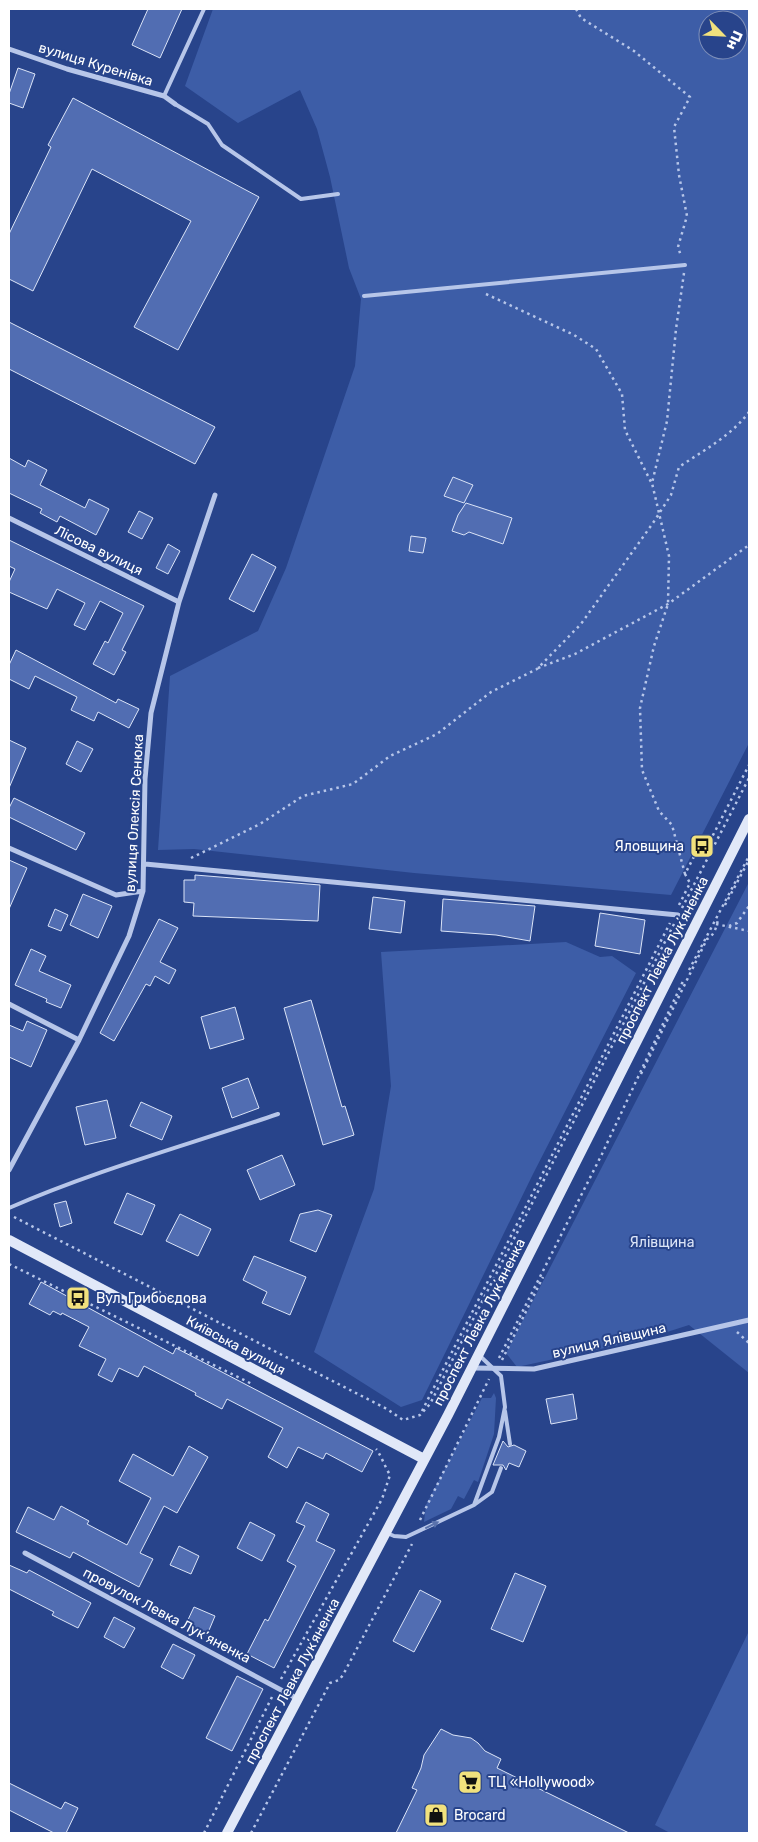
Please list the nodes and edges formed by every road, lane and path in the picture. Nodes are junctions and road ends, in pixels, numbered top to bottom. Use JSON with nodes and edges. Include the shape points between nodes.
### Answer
{"nodes":[{"id":1,"x":204,"y":9,"type":"edge"},
{"id":2,"x":576,"y":9,"type":"edge"},
{"id":3,"x":9,"y":48,"type":"edge"},
{"id":4,"x":164,"y":96,"type":"junction"},
{"id":5,"x":175,"y":104,"type":"joint"},
{"id":6,"x":338,"y":194,"type":"dead end"},
{"id":7,"x":685,"y":265,"type":"junction"},
{"id":8,"x":465,"y":284,"type":"junction"},
{"id":9,"x":364,"y":296,"type":"dead end"},
{"id":10,"x":749,"y":412,"type":"edge"},
{"id":11,"x":652,"y":483,"type":"junction"},
{"id":12,"x":216,"y":495,"type":"dead end"},
{"id":13,"x":659,"y":514,"type":"junction"},
{"id":14,"x":9,"y":518,"type":"edge"},
{"id":15,"x":749,"y":545,"type":"edge"},
{"id":16,"x":179,"y":602,"type":"junction"},
{"id":17,"x":668,"y":604,"type":"junction"},
{"id":18,"x":537,"y":669,"type":"junction"},
{"id":19,"x":749,"y":765,"type":"edge"},
{"id":20,"x":749,"y":778,"type":"edge"},
{"id":21,"x":749,"y":819,"type":"edge"},
{"id":22,"x":9,"y":848,"type":"edge"},
{"id":23,"x":749,"y":856,"type":"edge"},
{"id":24,"x":749,"y":860,"type":"edge"},
{"id":25,"x":144,"y":864,"type":"junction"},
{"id":26,"x":174,"y":867,"type":"junction"},
{"id":27,"x":685,"y":874,"type":"junction"},
{"id":28,"x":143,"y":891,"type":"junction"},
{"id":29,"x":749,"y":906,"type":"edge"},
{"id":30,"x":676,"y":915,"type":"junction"},
{"id":31,"x":715,"y":924,"type":"junction"},
{"id":32,"x":728,"y":927,"type":"junction"},
{"id":33,"x":749,"y":930,"type":"edge"},
{"id":34,"x":9,"y":1004,"type":"edge"},
{"id":35,"x":79,"y":1040,"type":"junction"},
{"id":36,"x":278,"y":1114,"type":"dead end"},
{"id":37,"x":9,"y":1170,"type":"edge"},
{"id":38,"x":9,"y":1208,"type":"edge"},
{"id":39,"x":9,"y":1214,"type":"edge"},
{"id":40,"x":9,"y":1240,"type":"edge"},
{"id":41,"x":9,"y":1264,"type":"edge"},
{"id":42,"x":749,"y":1320,"type":"edge"},
{"id":43,"x":479,"y":1355,"type":"junction"},
{"id":44,"x":472,"y":1368,"type":"junction"},
{"id":45,"x":495,"y":1369,"type":"junction"},
{"id":46,"x":260,"y":1388,"type":"dead end"},
{"id":47,"x":505,"y":1407,"type":"junction"},
{"id":48,"x":510,"y":1444,"type":"dead end"},
{"id":49,"x":372,"y":1446,"type":"dead end"},
{"id":50,"x":424,"y":1459,"type":"junction"},
{"id":51,"x":501,"y":1468,"type":"dead end"},
{"id":52,"x":474,"y":1505,"type":"junction"},
{"id":53,"x":416,"y":1532,"type":"junction"},
{"id":54,"x":387,"y":1533,"type":"junction"},
{"id":55,"x":25,"y":1553,"type":"dead end"},
{"id":56,"x":277,"y":1686,"type":"junction"},
{"id":57,"x":298,"y":1699,"type":"junction"},
{"id":58,"x":204,"y":1833,"type":"edge"},
{"id":59,"x":227,"y":1833,"type":"edge"},
{"id":60,"x":251,"y":1833,"type":"edge"}],
"edges":[{"from":1,"to":4,"type":"lane"},
{"from":2,"to":7,"type":"path","via":[[581,18],[634,51],[690,96],[674,127],[687,216],[678,247]]},
{"from":3,"to":4,"type":"street","name":"вулиця Куренівка","via":[[67,69]]},
{"from":4,"to":5,"type":"street","name":"вулиця Куренівка"},
{"from":5,"to":6,"type":"lane","via":[[208,124],[222,145],[301,199]]},
{"from":7,"to":8,"type":"lane"},
{"from":7,"to":11,"type":"path","via":[[667,421]]},
{"from":8,"to":9,"type":"lane"},
{"from":8,"to":11,"type":"path","via":[[574,335],[596,349],[622,394],[626,430]]},
{"from":10,"to":13,"type":"path","via":[[708,449],[680,467],[671,495]]},
{"from":11,"to":13,"type":"path"},
{"from":12,"to":16,"type":"street","name":"вулиця Олексія Сенюка"},
{"from":13,"to":17,"type":"path","via":[[669,556]]},
{"from":13,"to":18,"type":"path","via":[[581,624]]},
{"from":14,"to":16,"type":"street","name":"Лісова вулиця"},
{"from":15,"to":17,"type":"path"},
{"from":16,"to":25,"type":"street","name":"вулиця Олексія Сенюка","via":[[151,713],[145,778]]},
{"from":17,"to":18,"type":"path","via":[[575,654]]},
{"from":17,"to":27,"type":"path","via":[[654,646],[640,708],[642,770],[659,811],[672,825]]},
{"from":18,"to":26,"type":"path","via":[[491,692],[437,734],[390,756],[353,784],[303,796],[260,824]]},
{"from":19,"to":27,"type":"path","via":[[711,839],[701,843]]},
{"from":20,"to":30,"type":"path"},
{"from":21,"to":43,"type":"main road","name":"проспект Левка Лукʼяненка"},
{"from":22,"to":28,"type":"street","via":[[116,895]]},
{"from":23,"to":31,"type":"path"},
{"from":24,"to":31,"type":"path"},
{"from":25,"to":26,"type":"street"},
{"from":25,"to":28,"type":"street","name":"вулиця Олексія Сенюка"},
{"from":26,"to":30,"type":"street"},
{"from":27,"to":30,"type":"path","via":[[690,883]]},
{"from":28,"to":35,"type":"street","name":"вулиця Олексія Сенюка","via":[[129,936]]},
{"from":29,"to":32,"type":"path","via":[[737,923]]},
{"from":30,"to":39,"type":"path","via":[[420,1415],[403,1420]]},
{"from":31,"to":32,"type":"path"},
{"from":31,"to":45,"type":"path"},
{"from":32,"to":33,"type":"path"},
{"from":34,"to":35,"type":"street"},
{"from":35,"to":37,"type":"street","name":"вулиця Олексія Сенюка"},
{"from":36,"to":38,"type":"lane","via":[[84,1177]]},
{"from":40,"to":50,"type":"main road","name":"Київська вулиця"},
{"from":41,"to":46,"type":"path"},
{"from":42,"to":45,"type":"street","name":"вулиця Ялівщина","via":[[534,1369]]},
{"from":43,"to":44,"type":"main road","name":"проспект Левка Лукʼяненка"},
{"from":43,"to":45,"type":"lane"},
{"from":44,"to":45,"type":"street","name":"вулиця Ялівщина"},
{"from":44,"to":50,"type":"main road","name":"проспект Левка Лукʼяненка"},
{"from":45,"to":47,"type":"lane","via":[[502,1376]]},
{"from":45,"to":53,"type":"path","via":[[466,1422]]},
{"from":47,"to":48,"type":"lane"},
{"from":47,"to":52,"type":"lane","via":[[499,1436]]},
{"from":49,"to":56,"type":"path","via":[[380,1452],[382,1464],[390,1475],[382,1499]]},
{"from":50,"to":54,"type":"main road","name":"проспект Левка Лукʼяненка"},
{"from":51,"to":52,"type":"lane","via":[[492,1492]]},
{"from":53,"to":52,"type":"lane","one_way":true},
{"from":53,"to":54,"type":"lane","via":[[406,1537]]},
{"from":53,"to":60,"type":"path","via":[[410,1550],[342,1675],[330,1683]]},
{"from":54,"to":57,"type":"main road","name":"проспект Левка Лукʼяненка"},
{"from":55,"to":56,"type":"street","name":"провулок Левка Лук’яненка"},
{"from":56,"to":57,"type":"street","name":"провулок Левка Лук’яненка"},
{"from":56,"to":58,"type":"path"},
{"from":57,"to":59,"type":"main road","name":"проспект Левка Лукʼяненка"}]}
